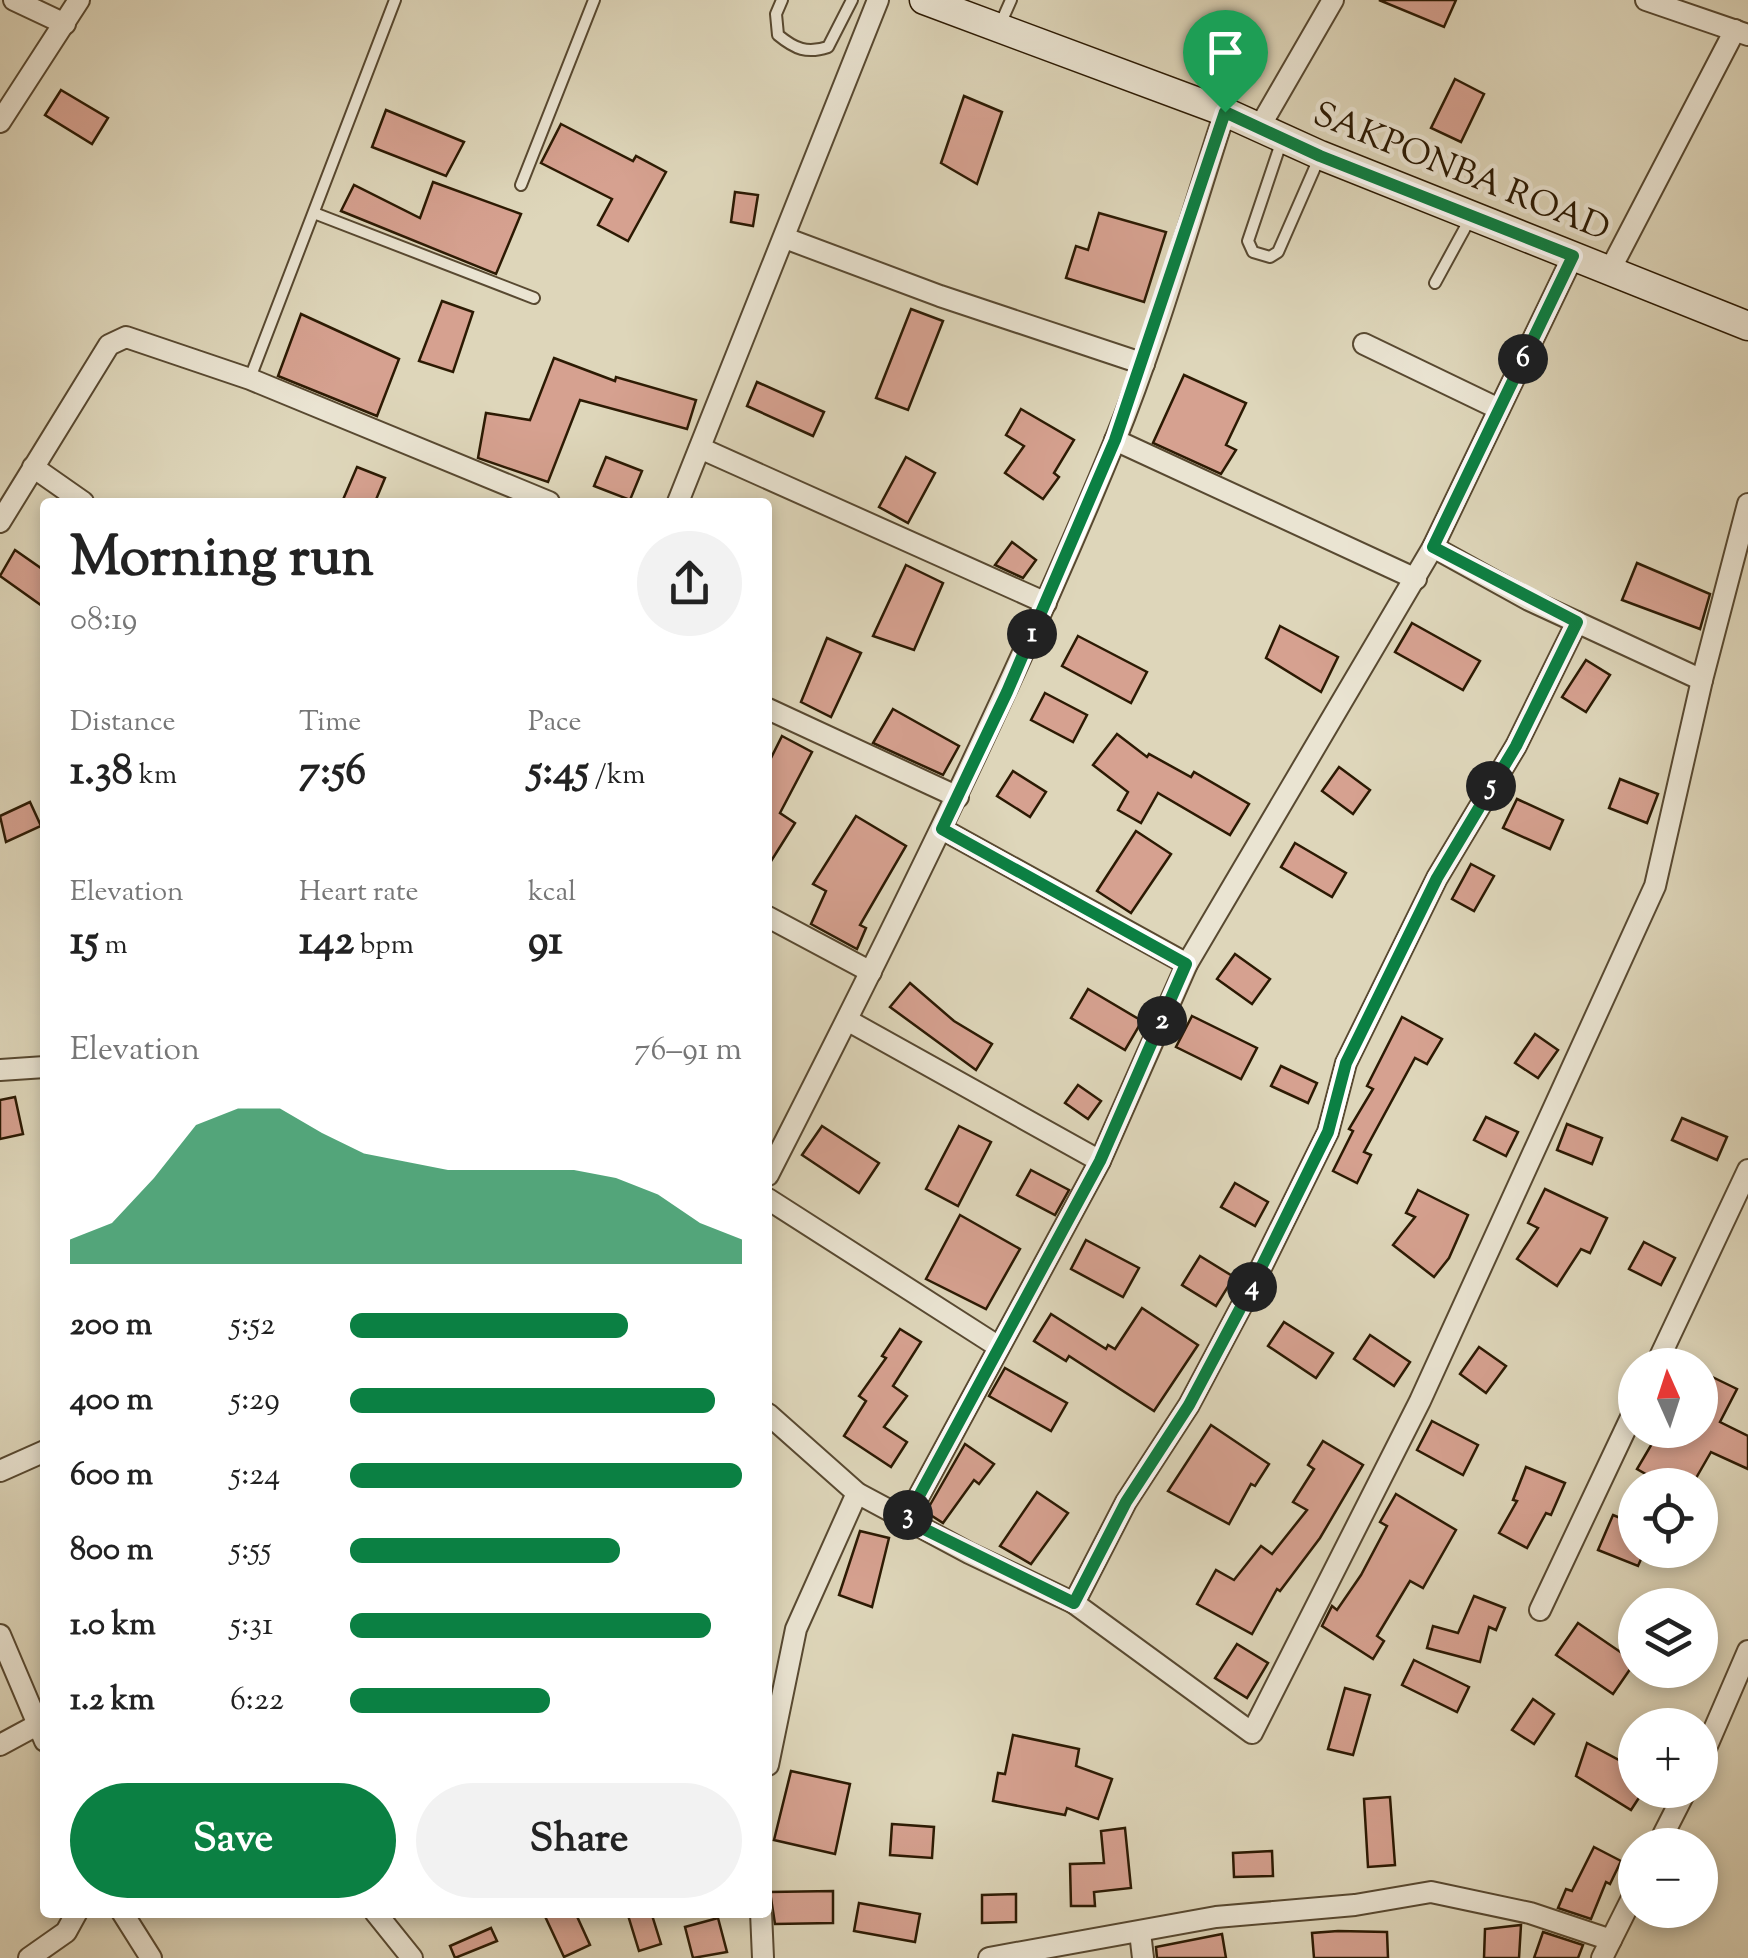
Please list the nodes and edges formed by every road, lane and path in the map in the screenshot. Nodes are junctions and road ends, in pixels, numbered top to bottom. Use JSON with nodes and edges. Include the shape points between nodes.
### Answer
{"nodes":[{"id":1,"x":14,"y":0,"type":"edge"},
{"id":2,"x":78,"y":0,"type":"edge"},
{"id":3,"x":395,"y":0,"type":"edge"},
{"id":4,"x":594,"y":0,"type":"edge"},
{"id":5,"x":782,"y":0,"type":"edge"},
{"id":6,"x":852,"y":0,"type":"edge"},
{"id":7,"x":878,"y":0,"type":"edge"},
{"id":8,"x":924,"y":0,"type":"edge"},
{"id":9,"x":1011,"y":0,"type":"edge"},
{"id":10,"x":1333,"y":0,"type":"edge"},
{"id":11,"x":1646,"y":0,"type":"edge"},
{"id":12,"x":66,"y":24,"type":"junction"},
{"id":13,"x":999,"y":28,"type":"junction"},
{"id":14,"x":1741,"y":33,"type":"edge"},
{"id":15,"x":1225,"y":112,"type":"junction"},
{"id":16,"x":0,"y":122,"type":"edge"},
{"id":17,"x":1271,"y":133,"type":"junction"},
{"id":18,"x":1320,"y":156,"type":"junction"},
{"id":19,"x":521,"y":185,"type":"dead end"},
{"id":20,"x":314,"y":213,"type":"junction"},
{"id":21,"x":1472,"y":216,"type":"junction"},
{"id":22,"x":785,"y":238,"type":"junction"},
{"id":23,"x":1573,"y":256,"type":"junction"},
{"id":24,"x":1610,"y":270,"type":"junction"},
{"id":25,"x":1435,"y":284,"type":"dead end"},
{"id":26,"x":534,"y":298,"type":"dead end"},
{"id":27,"x":1748,"y":326,"type":"edge"},
{"id":28,"x":1364,"y":344,"type":"dead end"},
{"id":29,"x":1144,"y":364,"type":"junction"},
{"id":30,"x":250,"y":380,"type":"junction"},
{"id":31,"x":1499,"y":410,"type":"junction"},
{"id":32,"x":1115,"y":440,"type":"junction"},
{"id":33,"x":700,"y":448,"type":"junction"},
{"id":34,"x":33,"y":466,"type":"junction"},
{"id":35,"x":77,"y":498,"type":"edge"},
{"id":36,"x":540,"y":498,"type":"edge"},
{"id":37,"x":680,"y":498,"type":"edge"},
{"id":38,"x":1748,"y":504,"type":"edge"},
{"id":39,"x":0,"y":522,"type":"edge"},
{"id":40,"x":1433,"y":547,"type":"junction"},
{"id":41,"x":1416,"y":579,"type":"junction"},
{"id":42,"x":1738,"y":589,"type":"edge"},
{"id":43,"x":1046,"y":603,"type":"junction"},
{"id":44,"x":1577,"y":622,"type":"junction"},
{"id":45,"x":1702,"y":680,"type":"junction"},
{"id":46,"x":772,"y":711,"type":"edge"},
{"id":47,"x":958,"y":797,"type":"junction"},
{"id":48,"x":942,"y":829,"type":"junction"},
{"id":49,"x":772,"y":919,"type":"edge"},
{"id":50,"x":1186,"y":964,"type":"junction"},
{"id":51,"x":871,"y":972,"type":"junction"},
{"id":52,"x":847,"y":1020,"type":"junction"},
{"id":53,"x":40,"y":1067,"type":"edge"},
{"id":54,"x":0,"y":1070,"type":"edge"},
{"id":55,"x":1100,"y":1161,"type":"junction"},
{"id":56,"x":772,"y":1167,"type":"edge"},
{"id":57,"x":1748,"y":1170,"type":"edge"},
{"id":58,"x":772,"y":1202,"type":"edge"},
{"id":59,"x":1000,"y":1347,"type":"junction"},
{"id":60,"x":1664,"y":1348,"type":"edge"},
{"id":61,"x":772,"y":1418,"type":"edge"},
{"id":62,"x":1618,"y":1445,"type":"edge"},
{"id":63,"x":40,"y":1453,"type":"edge"},
{"id":64,"x":0,"y":1470,"type":"edge"},
{"id":65,"x":857,"y":1493,"type":"junction"},
{"id":66,"x":906,"y":1520,"type":"junction"},
{"id":67,"x":1074,"y":1603,"type":"junction"},
{"id":68,"x":1540,"y":1610,"type":"dead end"},
{"id":69,"x":0,"y":1635,"type":"edge"},
{"id":70,"x":1748,"y":1651,"type":"edge"},
{"id":71,"x":775,"y":1699,"type":"edge"},
{"id":72,"x":1718,"y":1720,"type":"edge"},
{"id":73,"x":772,"y":1727,"type":"edge"},
{"id":74,"x":40,"y":1731,"type":"edge"},
{"id":75,"x":40,"y":1733,"type":"edge"},
{"id":76,"x":0,"y":1744,"type":"edge"},
{"id":77,"x":74,"y":1918,"type":"edge"},
{"id":78,"x":126,"y":1918,"type":"edge"},
{"id":79,"x":380,"y":1918,"type":"edge"},
{"id":80,"x":761,"y":1918,"type":"edge"},
{"id":81,"x":1618,"y":1925,"type":"edge"},
{"id":82,"x":1140,"y":1932,"type":"junction"},
{"id":83,"x":1606,"y":1949,"type":"edge"},
{"id":84,"x":29,"y":1958,"type":"edge"},
{"id":85,"x":151,"y":1958,"type":"edge"},
{"id":86,"x":412,"y":1958,"type":"edge"},
{"id":87,"x":763,"y":1958,"type":"edge"},
{"id":88,"x":989,"y":1958,"type":"edge"},
{"id":89,"x":1143,"y":1958,"type":"edge"}],
"edges":[{"from":1,"to":12,"type":"street"},
{"from":2,"to":12,"type":"street"},
{"from":3,"to":20,"type":"lane"},
{"from":4,"to":19,"type":"lane"},
{"from":5,"to":6,"type":"lane","via":[[778,35],[814,52],[828,47]]},
{"from":7,"to":22,"type":"street"},
{"from":8,"to":13,"type":"main road","name":"SAKPONBA ROAD"},
{"from":9,"to":13,"type":"lane"},
{"from":10,"to":17,"type":"street"},
{"from":11,"to":14,"type":"street"},
{"from":12,"to":16,"type":"street"},
{"from":13,"to":15,"type":"main road","name":"SAKPONBA ROAD"},
{"from":14,"to":24,"type":"street"},
{"from":15,"to":17,"type":"main road","name":"SAKPONBA ROAD"},
{"from":15,"to":29,"type":"street"},
{"from":17,"to":18,"type":"main road","name":"SAKPONBA ROAD"},
{"from":17,"to":18,"type":"lane","via":[[1247,247],[1252,252],[1278,252]]},
{"from":18,"to":21,"type":"main road","name":"SAKPONBA ROAD"},
{"from":20,"to":26,"type":"lane"},
{"from":20,"to":30,"type":"lane"},
{"from":21,"to":23,"type":"main road","name":"SAKPONBA ROAD"},
{"from":21,"to":25,"type":"lane"},
{"from":22,"to":29,"type":"street"},
{"from":22,"to":33,"type":"street"},
{"from":23,"to":24,"type":"main road","name":"SAKPONBA ROAD"},
{"from":23,"to":31,"type":"street"},
{"from":24,"to":27,"type":"main road","name":"SAKPONBA ROAD"},
{"from":28,"to":31,"type":"street"},
{"from":29,"to":32,"type":"street"},
{"from":30,"to":34,"type":"street","via":[[126,337],[110,345]]},
{"from":30,"to":36,"type":"street"},
{"from":31,"to":40,"type":"street"},
{"from":32,"to":41,"type":"street"},
{"from":32,"to":43,"type":"street"},
{"from":33,"to":37,"type":"street"},
{"from":33,"to":43,"type":"street"},
{"from":34,"to":35,"type":"street"},
{"from":34,"to":39,"type":"street"},
{"from":38,"to":42,"type":"street"},
{"from":40,"to":41,"type":"street"},
{"from":40,"to":44,"type":"street"},
{"from":41,"to":50,"type":"street"},
{"from":42,"to":45,"type":"street"},
{"from":43,"to":47,"type":"street"},
{"from":44,"to":45,"type":"street"},
{"from":44,"to":67,"type":"street","via":[[1354,1046],[1328,1132],[1250,1290]]},
{"from":45,"to":67,"type":"street","via":[[1655,886],[1420,1401],[1252,1732]]},
{"from":46,"to":47,"type":"street"},
{"from":47,"to":48,"type":"street"},
{"from":48,"to":50,"type":"street"},
{"from":48,"to":51,"type":"street"},
{"from":49,"to":51,"type":"street"},
{"from":50,"to":55,"type":"street"},
{"from":51,"to":52,"type":"street"},
{"from":52,"to":55,"type":"street"},
{"from":52,"to":56,"type":"street"},
{"from":53,"to":54,"type":"street"},
{"from":55,"to":59,"type":"street"},
{"from":57,"to":60,"type":"street"},
{"from":58,"to":59,"type":"street"},
{"from":59,"to":66,"type":"street"},
{"from":61,"to":65,"type":"street"},
{"from":62,"to":68,"type":"street"},
{"from":63,"to":64,"type":"street"},
{"from":65,"to":66,"type":"street"},
{"from":65,"to":71,"type":"street","via":[[796,1629]]},
{"from":66,"to":67,"type":"street"},
{"from":69,"to":74,"type":"street"},
{"from":70,"to":72,"type":"street"},
{"from":71,"to":73,"type":"street"},
{"from":75,"to":76,"type":"street"},
{"from":77,"to":84,"type":"street","via":[[66,1932]]},
{"from":78,"to":85,"type":"street"},
{"from":79,"to":86,"type":"street"},
{"from":80,"to":87,"type":"street"},
{"from":81,"to":83,"type":"street"},
{"from":82,"to":83,"type":"street","via":[[1431,1892],[1530,1913]]},
{"from":82,"to":88,"type":"street"},
{"from":82,"to":89,"type":"street"}]}
